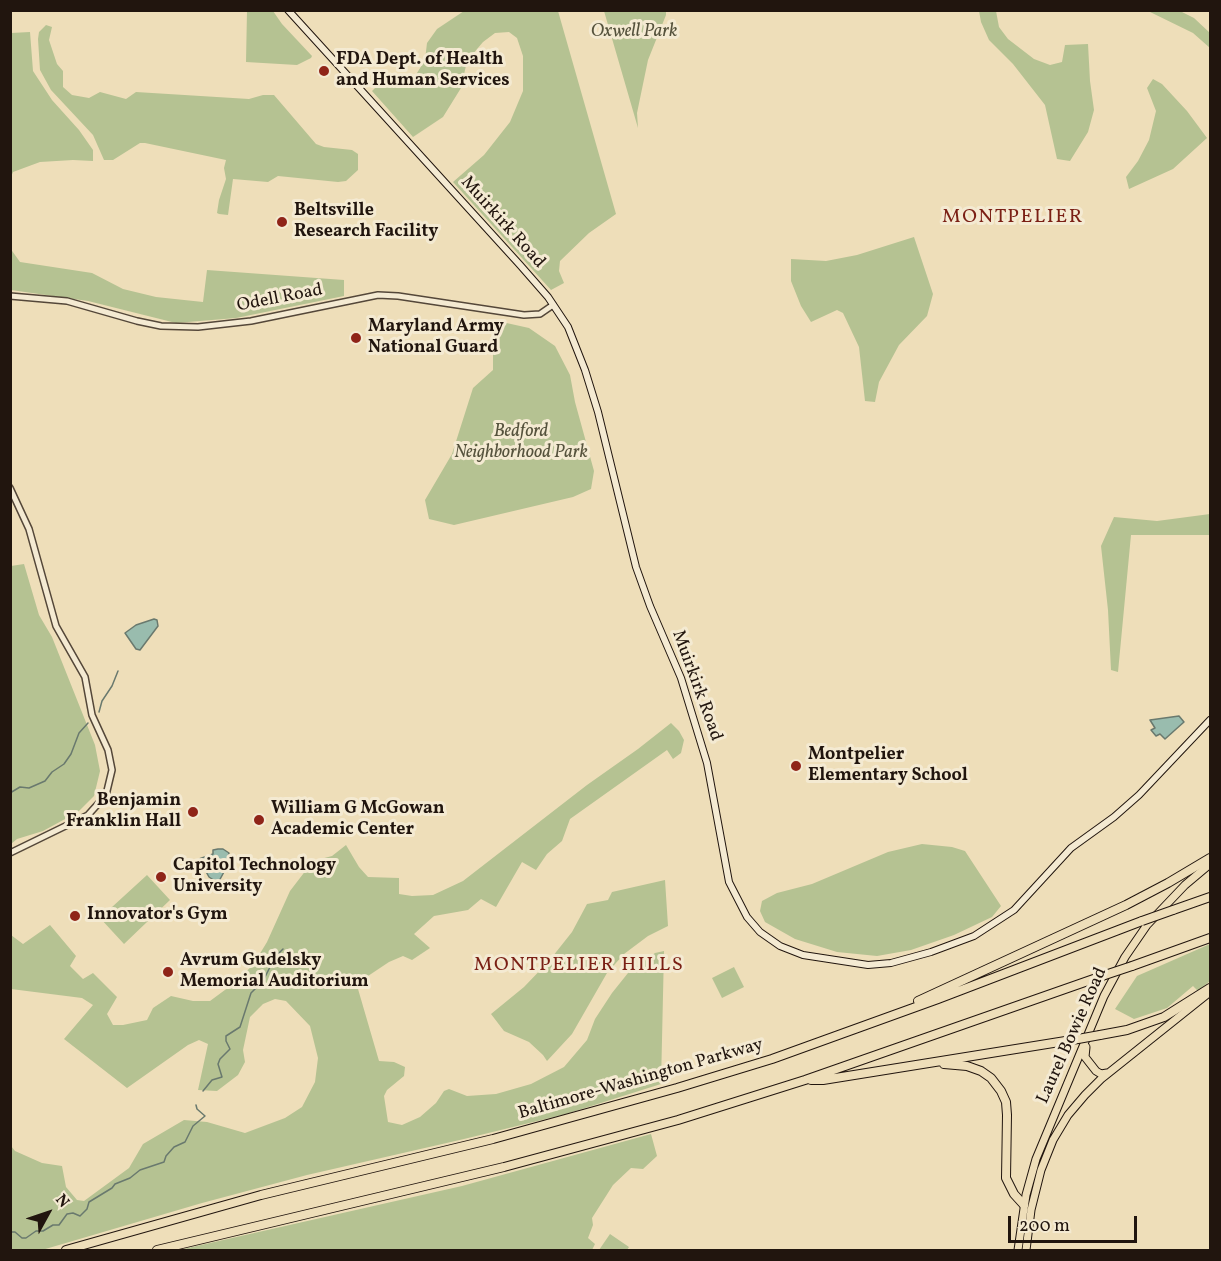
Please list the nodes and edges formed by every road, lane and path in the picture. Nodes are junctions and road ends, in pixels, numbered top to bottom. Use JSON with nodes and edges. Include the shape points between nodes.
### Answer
{"nodes":[{"id":1,"x":288,"y":10,"type":"edge"},
{"id":2,"x":10,"y":296,"type":"edge"},
{"id":3,"x":553,"y":305,"type":"junction"},
{"id":4,"x":10,"y":488,"type":"edge"},
{"id":5,"x":1210,"y":720,"type":"edge"},
{"id":6,"x":10,"y":853,"type":"edge"},
{"id":7,"x":1210,"y":858,"type":"edge"},
{"id":8,"x":1210,"y":864,"type":"edge"},
{"id":9,"x":1210,"y":897,"type":"edge"},
{"id":10,"x":1210,"y":938,"type":"edge"},
{"id":11,"x":1210,"y":992,"type":"edge"},
{"id":12,"x":1198,"y":1003,"type":"joint"},
{"id":13,"x":1096,"y":1013,"type":"junction"},
{"id":14,"x":857,"y":1028,"type":"junction"},
{"id":15,"x":922,"y":1064,"type":"junction"},
{"id":16,"x":1108,"y":1073,"type":"junction"},
{"id":17,"x":804,"y":1080,"type":"junction"},
{"id":18,"x":1024,"y":1206,"type":"junction"},
{"id":19,"x":66,"y":1251,"type":"edge"},
{"id":20,"x":157,"y":1251,"type":"edge"},
{"id":21,"x":1018,"y":1251,"type":"edge"},
{"id":22,"x":1026,"y":1251,"type":"edge"}],
"edges":[{"from":1,"to":3,"type":"main road","name":"Muirkirk Road"},
{"from":2,"to":3,"type":"street","name":"Odell Road","via":[[66,301],[137,321],[188,327],[251,321],[378,295],[524,315],[540,314]]},
{"from":3,"to":5,"type":"main road","name":"Muirkirk Road","via":[[568,327],[585,370],[636,567],[708,763],[729,882],[747,917],[780,946],[803,955],[868,965],[891,963],[974,936],[1014,910],[1071,848],[1139,795]]},
{"from":4,"to":6,"type":"street","via":[[31,536],[56,626],[85,677],[92,715],[108,750],[112,770],[106,795],[88,815]]},
{"from":7,"to":14,"type":"highway","via":[[1126,905]]},
{"from":8,"to":13,"type":"main road","name":"Laurel Bowie Road","via":[[1147,925]]},
{"from":9,"to":14,"type":"highway","name":"Baltimore-Washington Parkway","bridge":true},
{"from":10,"to":17,"type":"highway","bridge":true},
{"from":11,"to":12,"type":"highway"},
{"from":11,"to":15,"type":"highway","bridge":true,"via":[[1164,1017],[1127,1030]]},
{"from":12,"to":16,"type":"main road","name":"Laurel Bowie Road"},
{"from":13,"to":16,"type":"main road","via":[[1085,1057],[1098,1073]]},
{"from":13,"to":18,"type":"main road","name":"Laurel Bowie Road","via":[[1043,1141]]},
{"from":14,"to":19,"type":"highway","name":"Baltimore-Washington Parkway","via":[[772,1059],[605,1110],[251,1198]]},
{"from":15,"to":17,"type":"highway"},
{"from":15,"to":18,"type":"highway","via":[[971,1067],[987,1075],[998,1087],[1007,1108],[1006,1178]]},
{"from":16,"to":22,"type":"main road","name":"Laurel Bowie Road","via":[[1074,1107],[1049,1149],[1033,1200]]},
{"from":17,"to":20,"type":"highway","via":[[570,1150]]},
{"from":18,"to":21,"type":"main road","name":"Laurel Bowie Road"}]}
